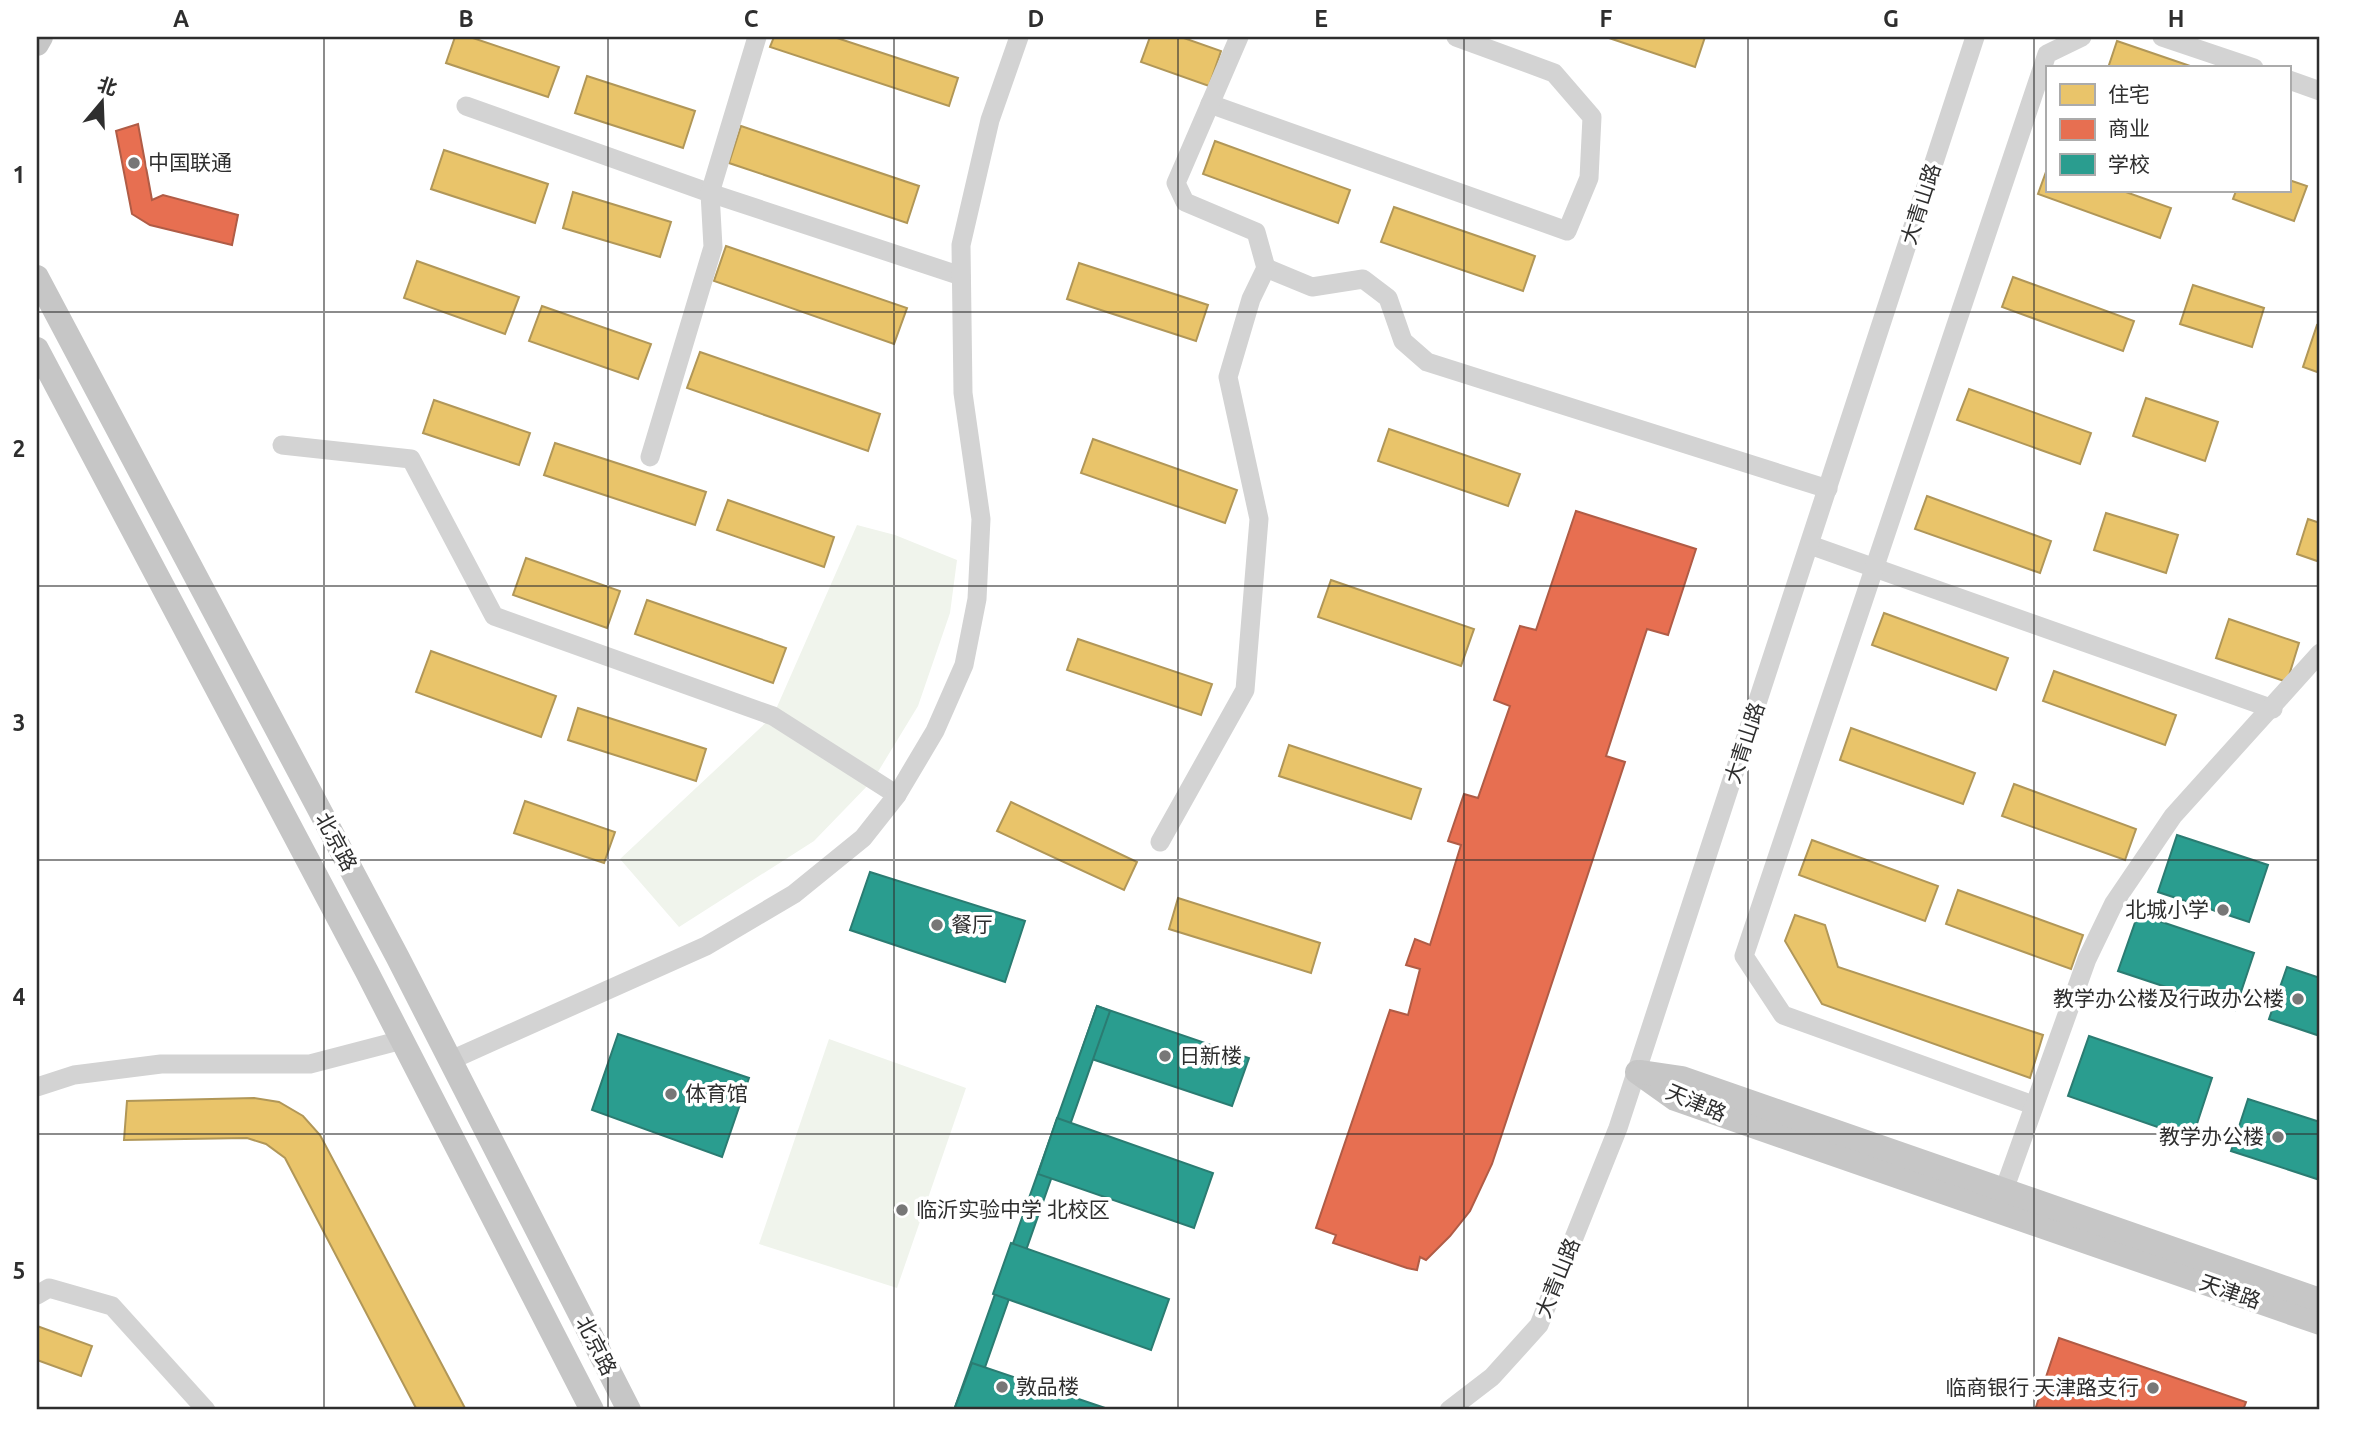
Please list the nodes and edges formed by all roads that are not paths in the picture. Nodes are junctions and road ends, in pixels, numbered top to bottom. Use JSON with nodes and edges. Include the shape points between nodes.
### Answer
{"nodes":[{"id":1,"x":41,"y":37,"type":"edge"},
{"id":2,"x":757,"y":37,"type":"edge"},
{"id":3,"x":1019,"y":37,"type":"edge"},
{"id":4,"x":1239,"y":37,"type":"edge"},
{"id":5,"x":1456,"y":37,"type":"edge"},
{"id":6,"x":1975,"y":37,"type":"edge"},
{"id":7,"x":2082,"y":37,"type":"edge"},
{"id":8,"x":2162,"y":37,"type":"edge"},
{"id":9,"x":37,"y":44,"type":"edge"},
{"id":10,"x":2248,"y":66,"type":"edge"},
{"id":11,"x":2290,"y":80,"type":"edge"},
{"id":12,"x":2320,"y":91,"type":"edge"},
{"id":13,"x":1210,"y":104,"type":"junction"},
{"id":14,"x":466,"y":106,"type":"dead end"},
{"id":15,"x":710,"y":193,"type":"junction"},
{"id":16,"x":1266,"y":268,"type":"junction"},
{"id":17,"x":961,"y":276,"type":"junction"},
{"id":18,"x":37,"y":277,"type":"edge"},
{"id":19,"x":37,"y":349,"type":"edge"},
{"id":20,"x":282,"y":445,"type":"dead end"},
{"id":21,"x":650,"y":457,"type":"dead end"},
{"id":22,"x":1828,"y":489,"type":"junction"},
{"id":23,"x":1810,"y":545,"type":"junction"},
{"id":24,"x":1875,"y":568,"type":"junction"},
{"id":25,"x":2320,"y":653,"type":"edge"},
{"id":26,"x":2273,"y":709,"type":"junction"},
{"id":27,"x":897,"y":795,"type":"junction"},
{"id":28,"x":1160,"y":842,"type":"dead end"},
{"id":29,"x":402,"y":1040,"type":"junction"},
{"id":30,"x":449,"y":1061,"type":"junction"},
{"id":31,"x":1637,"y":1072,"type":"junction"},
{"id":32,"x":37,"y":1087,"type":"edge"},
{"id":33,"x":2033,"y":1105,"type":"junction"},
{"id":34,"x":2004,"y":1190,"type":"junction"},
{"id":35,"x":37,"y":1295,"type":"edge"},
{"id":36,"x":2320,"y":1300,"type":"edge"},
{"id":37,"x":2320,"y":1323,"type":"edge"},
{"id":38,"x":206,"y":1410,"type":"edge"},
{"id":39,"x":592,"y":1410,"type":"edge"},
{"id":40,"x":629,"y":1410,"type":"edge"},
{"id":41,"x":1449,"y":1410,"type":"edge"}],
"edges":[{"from":1,"to":9,"type":"main road"},
{"from":2,"to":15,"type":"street"},
{"from":3,"to":17,"type":"street","via":[[990,120],[961,245]]},
{"from":4,"to":13,"type":"street"},
{"from":5,"to":13,"type":"street","via":[[1554,73],[1592,117],[1589,177],[1567,232]]},
{"from":6,"to":22,"type":"street","name":"大青山路"},
{"from":7,"to":24,"type":"street","via":[[2047,54]]},
{"from":8,"to":10,"type":"street"},
{"from":11,"to":12,"type":"street"},
{"from":13,"to":16,"type":"street","via":[[1176,183],[1185,202],[1256,232]]},
{"from":14,"to":15,"type":"street"},
{"from":15,"to":17,"type":"street"},
{"from":15,"to":21,"type":"street","via":[[713,247]]},
{"from":16,"to":22,"type":"street","via":[[1312,287],[1363,279],[1388,298],[1403,341],[1427,362]]},
{"from":16,"to":28,"type":"street","via":[[1251,299],[1228,377],[1259,519],[1245,690]]},
{"from":17,"to":27,"type":"street","via":[[963,393],[981,519],[977,599],[964,666],[935,731]]},
{"from":18,"to":30,"type":"main road","name":"北京路"},
{"from":19,"to":29,"type":"main road","name":"北京路"},
{"from":20,"to":27,"type":"street","via":[[411,459],[494,615],[773,716]]},
{"from":22,"to":23,"type":"street","name":"大青山路"},
{"from":23,"to":24,"type":"street"},
{"from":23,"to":31,"type":"street","name":"大青山路"},
{"from":24,"to":26,"type":"street"},
{"from":24,"to":33,"type":"street","via":[[1744,956],[1783,1015]]},
{"from":25,"to":26,"type":"street"},
{"from":26,"to":33,"type":"street","via":[[2172,816],[2114,903],[2087,959]]},
{"from":27,"to":30,"type":"street","via":[[863,838],[794,894],[706,946]]},
{"from":29,"to":32,"type":"street","via":[[310,1064],[162,1063],[74,1075]]},
{"from":29,"to":39,"type":"main road","name":"北京路"},
{"from":30,"to":40,"type":"main road","name":"北京路"},
{"from":31,"to":34,"type":"main road","name":"天津路","via":[[1682,1078]]},
{"from":31,"to":37,"type":"main road","name":"天津路","via":[[1675,1098]]},
{"from":31,"to":41,"type":"street","name":"大青山路","via":[[1539,1325],[1492,1377]]},
{"from":33,"to":34,"type":"street"},
{"from":34,"to":36,"type":"main road","name":"天津路"},
{"from":35,"to":38,"type":"street","via":[[50,1288],[112,1306]]}]}
